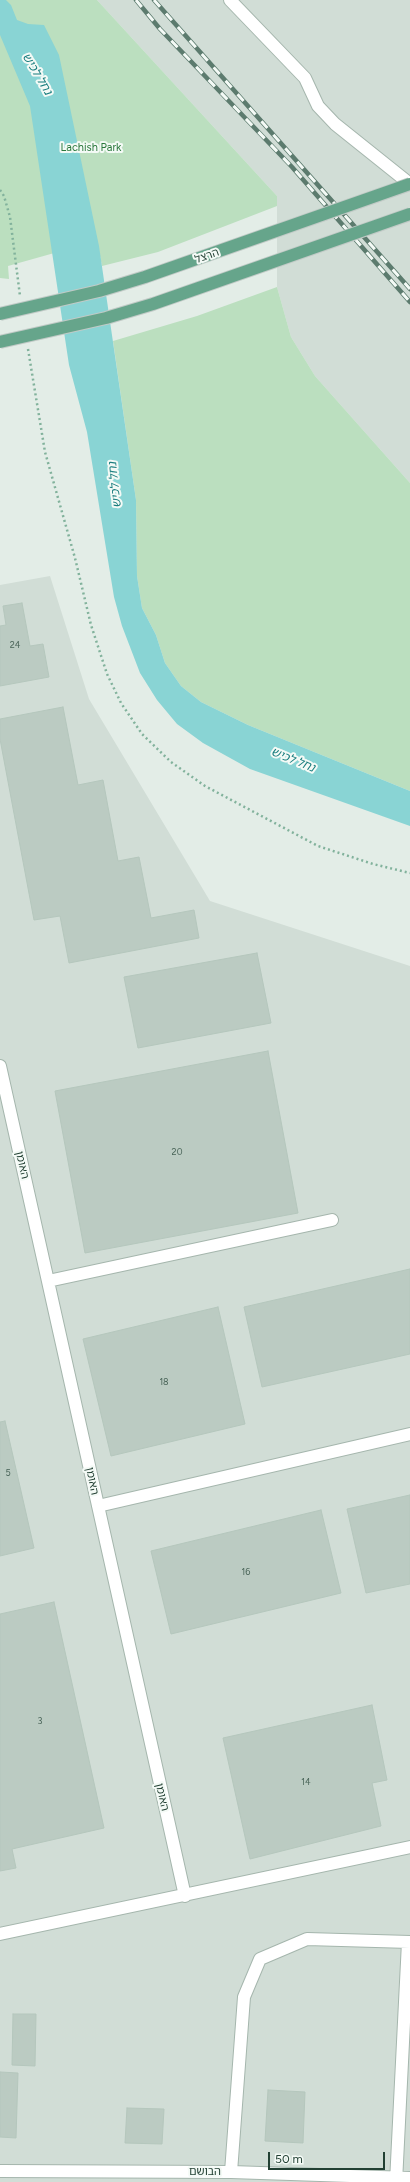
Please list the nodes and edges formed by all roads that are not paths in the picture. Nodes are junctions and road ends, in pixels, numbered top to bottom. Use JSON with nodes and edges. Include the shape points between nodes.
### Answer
{"nodes":[{"id":1,"x":230,"y":0,"type":"edge"},
{"id":2,"x":410,"y":184,"type":"edge"},
{"id":3,"x":410,"y":214,"type":"edge"},
{"id":4,"x":0,"y":314,"type":"edge"},
{"id":5,"x":0,"y":342,"type":"edge"},
{"id":6,"x":0,"y":1066,"type":"edge"},
{"id":7,"x":332,"y":1220,"type":"dead end"},
{"id":8,"x":48,"y":1281,"type":"junction"},
{"id":9,"x":410,"y":1434,"type":"edge"},
{"id":10,"x":98,"y":1506,"type":"junction"},
{"id":11,"x":410,"y":1847,"type":"edge"},
{"id":12,"x":184,"y":1896,"type":"junction"},
{"id":13,"x":0,"y":1934,"type":"edge"},
{"id":14,"x":409,"y":1942,"type":"edge"},
{"id":15,"x":0,"y":2171,"type":"edge"},
{"id":16,"x":231,"y":2172,"type":"junction"},
{"id":17,"x":410,"y":2178,"type":"edge"},
{"id":18,"x":396,"y":2180,"type":"edge"}],
"edges":[{"from":1,"to":2,"type":"street","via":[[305,78],[318,106],[335,124]]},
{"from":2,"to":4,"type":"main road","name":"הרצל","bridge":true,"via":[[152,275],[99,291]]},
{"from":3,"to":5,"type":"main road","bridge":true,"via":[[167,300],[106,318]]},
{"from":6,"to":8,"type":"street","name":"האומן"},
{"from":7,"to":8,"type":"street"},
{"from":8,"to":10,"type":"street","name":"האומן"},
{"from":9,"to":10,"type":"street"},
{"from":10,"to":12,"type":"street","name":"האומן"},
{"from":11,"to":12,"type":"street"},
{"from":12,"to":13,"type":"street"},
{"from":14,"to":16,"type":"street","via":[[306,1939],[260,1959],[244,1997]]},
{"from":14,"to":18,"type":"street"},
{"from":15,"to":16,"type":"street","name":"הבושם"},
{"from":16,"to":18,"type":"street","name":"הבושם"},
{"from":17,"to":18,"type":"street","name":"הבושם"}]}
